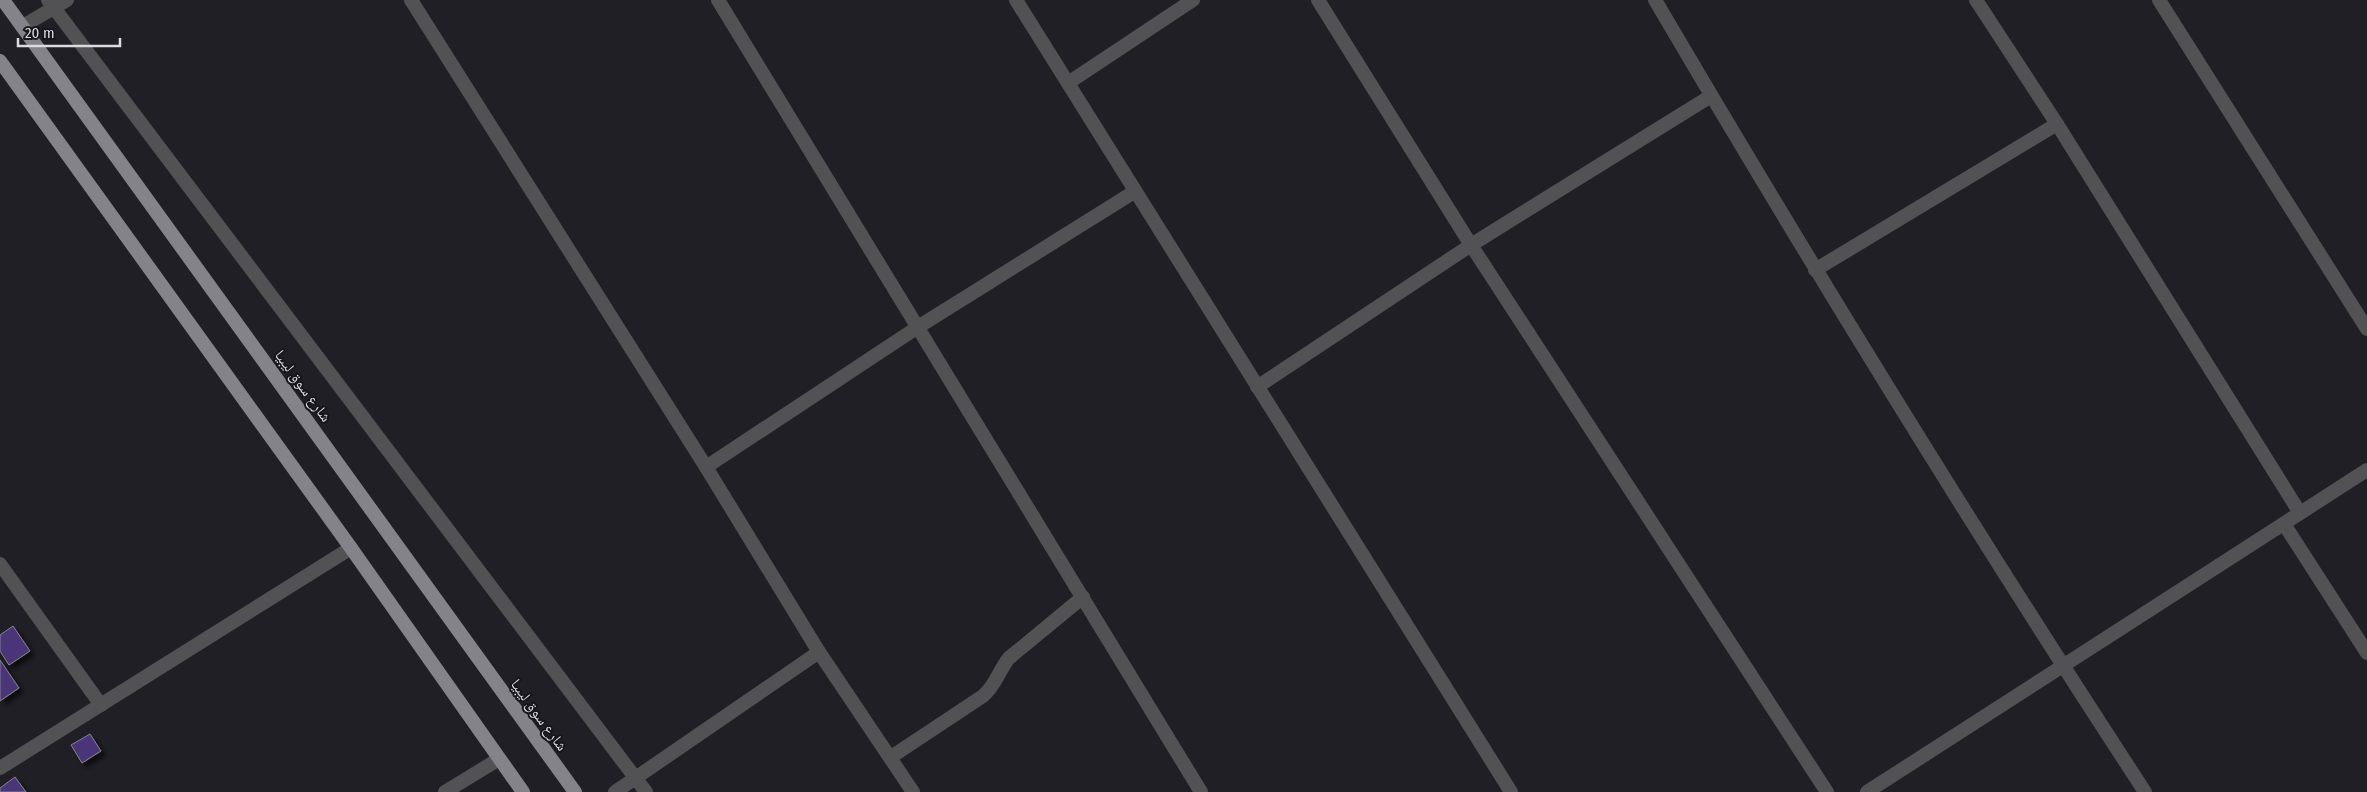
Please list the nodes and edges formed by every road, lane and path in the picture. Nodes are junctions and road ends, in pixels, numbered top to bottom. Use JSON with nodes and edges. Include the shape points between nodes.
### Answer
{"nodes":[{"id":1,"x":3,"y":0,"type":"edge"},
{"id":2,"x":67,"y":0,"type":"edge"},
{"id":3,"x":411,"y":0,"type":"edge"},
{"id":4,"x":718,"y":0,"type":"edge"},
{"id":5,"x":1016,"y":0,"type":"edge"},
{"id":6,"x":1193,"y":0,"type":"edge"},
{"id":7,"x":1318,"y":0,"type":"edge"},
{"id":8,"x":1655,"y":0,"type":"edge"},
{"id":9,"x":1976,"y":0,"type":"edge"},
{"id":10,"x":2160,"y":0,"type":"edge"},
{"id":11,"x":51,"y":4,"type":"edge"},
{"id":12,"x":23,"y":26,"type":"junction"},
{"id":13,"x":0,"y":61,"type":"edge"},
{"id":14,"x":1068,"y":83,"type":"junction"},
{"id":15,"x":1711,"y":96,"type":"junction"},
{"id":16,"x":2057,"y":124,"type":"junction"},
{"id":17,"x":1134,"y":192,"type":"junction"},
{"id":18,"x":1471,"y":245,"type":"junction"},
{"id":19,"x":1815,"y":270,"type":"junction"},
{"id":20,"x":918,"y":326,"type":"junction"},
{"id":21,"x":2367,"y":329,"type":"edge"},
{"id":22,"x":1257,"y":387,"type":"junction"},
{"id":23,"x":706,"y":467,"type":"junction"},
{"id":24,"x":2367,"y":470,"type":"edge"},
{"id":25,"x":2300,"y":513,"type":"junction"},
{"id":26,"x":2284,"y":524,"type":"junction"},
{"id":27,"x":351,"y":548,"type":"junction"},
{"id":28,"x":0,"y":564,"type":"edge"},
{"id":29,"x":1083,"y":598,"type":"junction"},
{"id":30,"x":818,"y":652,"type":"junction"},
{"id":31,"x":2367,"y":653,"type":"edge"},
{"id":32,"x":2062,"y":665,"type":"junction"},
{"id":33,"x":101,"y":705,"type":"junction"},
{"id":34,"x":891,"y":757,"type":"junction"},
{"id":35,"x":499,"y":759,"type":"junction"},
{"id":36,"x":0,"y":768,"type":"edge"},
{"id":37,"x":636,"y":778,"type":"junction"},
{"id":38,"x":445,"y":792,"type":"edge"},
{"id":39,"x":524,"y":792,"type":"edge"},
{"id":40,"x":575,"y":792,"type":"edge"},
{"id":41,"x":615,"y":792,"type":"edge"},
{"id":42,"x":646,"y":792,"type":"edge"},
{"id":43,"x":913,"y":792,"type":"edge"},
{"id":44,"x":1202,"y":792,"type":"edge"},
{"id":45,"x":1511,"y":792,"type":"edge"},
{"id":46,"x":1827,"y":792,"type":"edge"},
{"id":47,"x":1867,"y":792,"type":"edge"},
{"id":48,"x":2145,"y":792,"type":"edge"}],
"edges":[{"from":1,"to":12,"type":"main road","name":"شارع سوق ليبيا"},
{"from":2,"to":11,"type":"street"},
{"from":3,"to":23,"type":"street"},
{"from":4,"to":20,"type":"street"},
{"from":5,"to":14,"type":"street"},
{"from":6,"to":14,"type":"street"},
{"from":7,"to":18,"type":"street"},
{"from":8,"to":15,"type":"street"},
{"from":9,"to":16,"type":"street"},
{"from":10,"to":21,"type":"street"},
{"from":11,"to":12,"type":"street"},
{"from":11,"to":37,"type":"street"},
{"from":12,"to":40,"type":"main road","name":"شارع سوق ليبيا"},
{"from":13,"to":27,"type":"main road"},
{"from":14,"to":17,"type":"street"},
{"from":15,"to":18,"type":"street"},
{"from":15,"to":19,"type":"street"},
{"from":16,"to":19,"type":"street"},
{"from":16,"to":25,"type":"street"},
{"from":17,"to":20,"type":"street"},
{"from":17,"to":22,"type":"street"},
{"from":18,"to":22,"type":"street"},
{"from":18,"to":46,"type":"street"},
{"from":19,"to":32,"type":"street"},
{"from":20,"to":23,"type":"street"},
{"from":20,"to":29,"type":"street"},
{"from":22,"to":45,"type":"street"},
{"from":23,"to":30,"type":"street"},
{"from":24,"to":25,"type":"street"},
{"from":25,"to":26,"type":"street"},
{"from":26,"to":31,"type":"street"},
{"from":26,"to":32,"type":"street"},
{"from":27,"to":33,"type":"street"},
{"from":27,"to":35,"type":"main road"},
{"from":28,"to":33,"type":"street"},
{"from":29,"to":34,"type":"street","via":[[1009,658],[991,689],[983,696]]},
{"from":29,"to":44,"type":"street"},
{"from":30,"to":34,"type":"street"},
{"from":30,"to":37,"type":"street"},
{"from":32,"to":47,"type":"street"},
{"from":32,"to":48,"type":"street"},
{"from":33,"to":36,"type":"street"},
{"from":34,"to":43,"type":"street"},
{"from":35,"to":38,"type":"street"},
{"from":35,"to":39,"type":"main road"},
{"from":37,"to":41,"type":"street"},
{"from":37,"to":42,"type":"street"}]}
